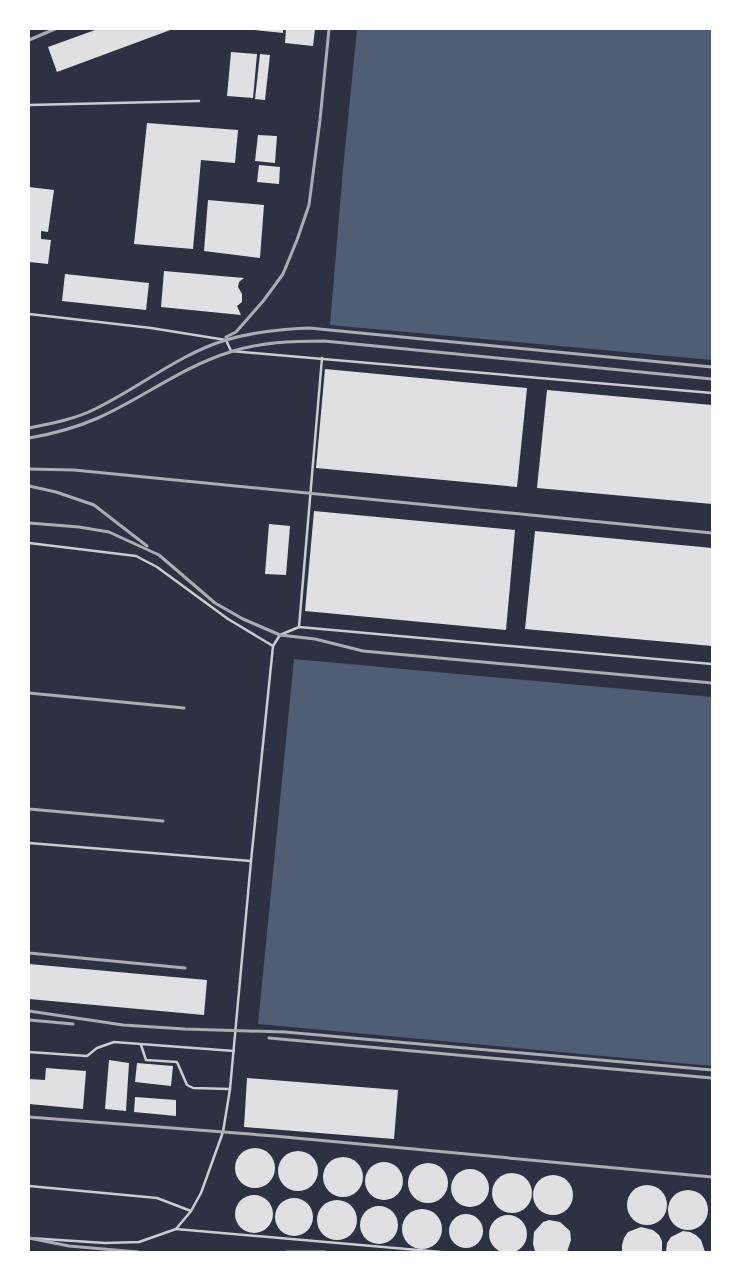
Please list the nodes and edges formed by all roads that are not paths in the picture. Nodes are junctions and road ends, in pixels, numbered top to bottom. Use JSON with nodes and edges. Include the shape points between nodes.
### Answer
{"nodes":[{"id":1,"x":199,"y":101,"type":"dead end"},
{"id":2,"x":29,"y":105,"type":"edge"},
{"id":3,"x":29,"y":314,"type":"edge"},
{"id":4,"x":322,"y":358,"type":"junction"},
{"id":5,"x":712,"y":393,"type":"edge"},
{"id":6,"x":29,"y":543,"type":"edge"},
{"id":7,"x":299,"y":627,"type":"junction"},
{"id":8,"x":273,"y":646,"type":"junction"},
{"id":9,"x":712,"y":664,"type":"edge"},
{"id":10,"x":29,"y":842,"type":"edge"},
{"id":11,"x":251,"y":861,"type":"junction"},
{"id":12,"x":141,"y":1044,"type":"junction"},
{"id":13,"x":234,"y":1051,"type":"junction"},
{"id":14,"x":29,"y":1052,"type":"edge"},
{"id":15,"x":230,"y":1089,"type":"junction"},
{"id":16,"x":29,"y":1186,"type":"edge"},
{"id":17,"x":191,"y":1210,"type":"junction"},
{"id":18,"x":176,"y":1228,"type":"junction"},
{"id":19,"x":29,"y":1238,"type":"edge"},
{"id":20,"x":441,"y":1252,"type":"edge"}],
"edges":[{"from":1,"to":2,"type":"lane"},
{"from":3,"to":4,"type":"lane","via":[[226,340],[231,351]]},
{"from":4,"to":5,"type":"lane"},
{"from":4,"to":7,"type":"lane"},
{"from":6,"to":8,"type":"lane","via":[[136,556]]},
{"from":7,"to":8,"type":"lane","via":[[280,635]]},
{"from":7,"to":9,"type":"lane"},
{"from":8,"to":11,"type":"lane"},
{"from":10,"to":11,"type":"lane"},
{"from":11,"to":13,"type":"lane"},
{"from":12,"to":13,"type":"lane"},
{"from":12,"to":14,"type":"lane","via":[[114,1042],[87,1056]]},
{"from":12,"to":15,"type":"lane","via":[[146,1060],[177,1062],[187,1085]]},
{"from":13,"to":15,"type":"lane"},
{"from":15,"to":17,"type":"lane","via":[[223,1132],[201,1193]]},
{"from":16,"to":17,"type":"lane","via":[[157,1198]]},
{"from":17,"to":18,"type":"lane"},
{"from":18,"to":19,"type":"lane","via":[[139,1242],[105,1244]]},
{"from":18,"to":20,"type":"lane"}]}
